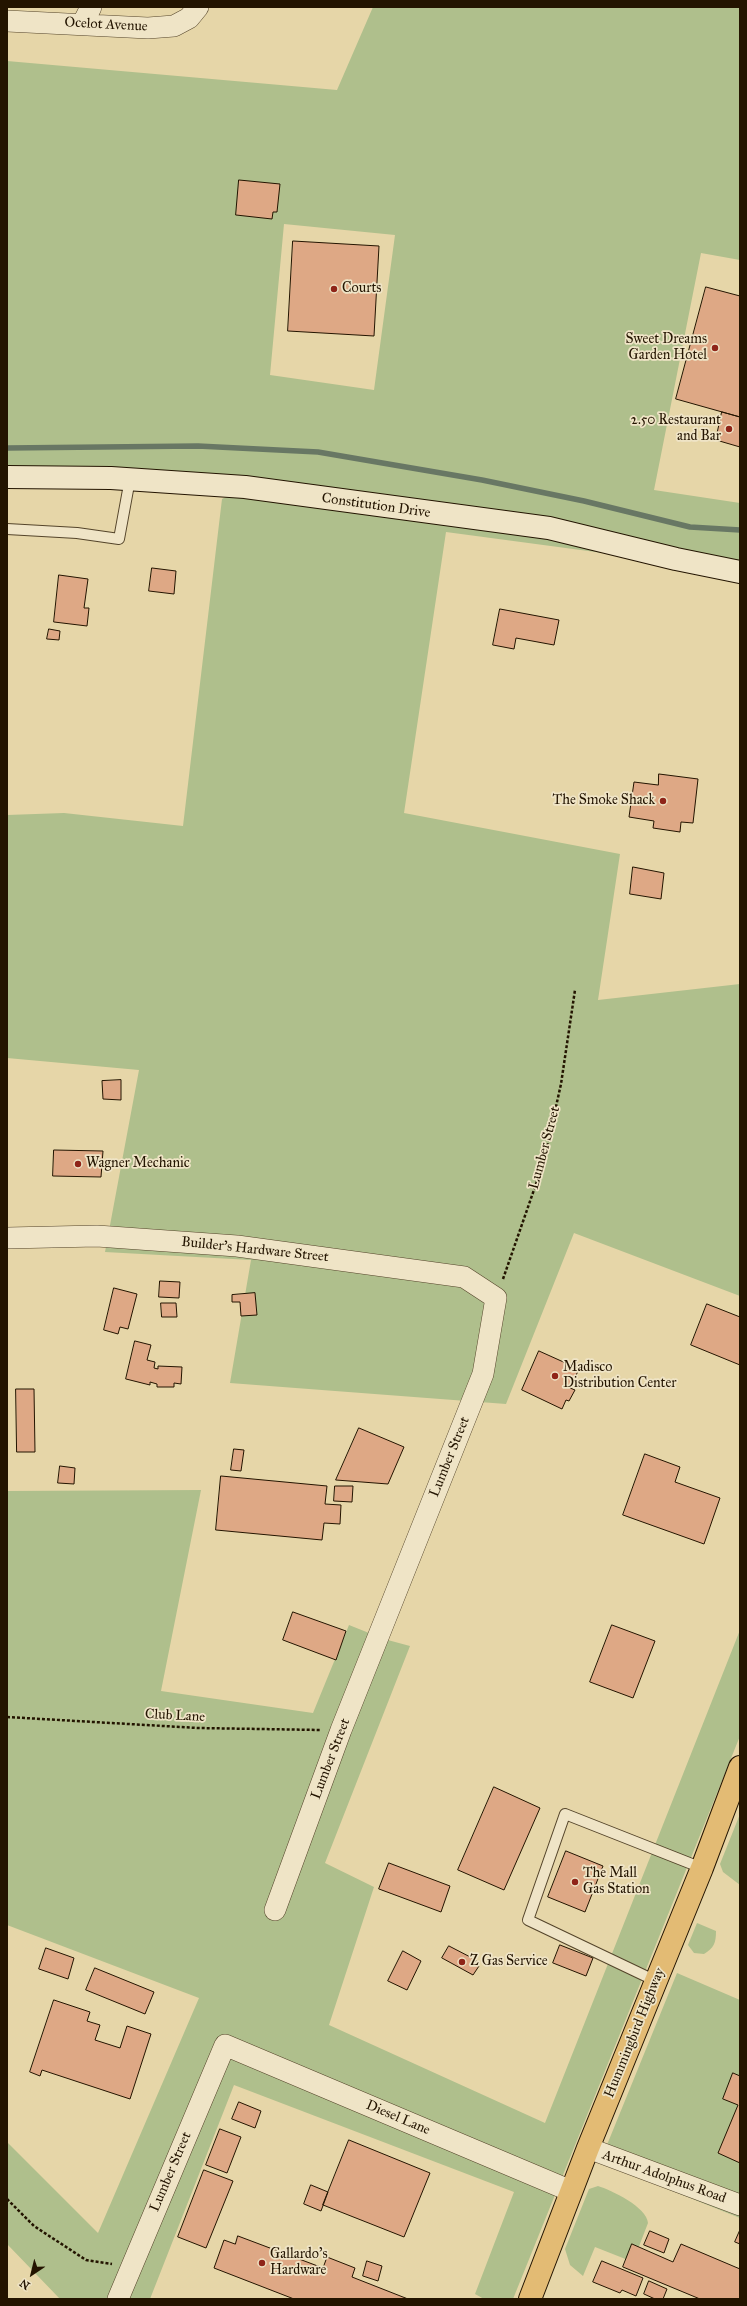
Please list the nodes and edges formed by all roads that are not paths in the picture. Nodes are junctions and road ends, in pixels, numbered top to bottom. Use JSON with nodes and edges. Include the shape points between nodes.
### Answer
{"nodes":[{"id":1,"x":198,"y":7,"type":"edge"},
{"id":2,"x":87,"y":15,"type":"edge"},
{"id":3,"x":7,"y":21,"type":"edge"},
{"id":4,"x":7,"y":477,"type":"edge"},
{"id":5,"x":130,"y":479,"type":"junction"},
{"id":6,"x":7,"y":529,"type":"edge"},
{"id":7,"x":740,"y":572,"type":"edge"},
{"id":8,"x":7,"y":1238,"type":"edge"},
{"id":9,"x":496,"y":1298,"type":"joint"},
{"id":10,"x":740,"y":1767,"type":"edge"},
{"id":11,"x":702,"y":1868,"type":"junction"},
{"id":12,"x":275,"y":1910,"type":"dead end"},
{"id":13,"x":656,"y":1981,"type":"junction"},
{"id":14,"x":225,"y":2045,"type":"joint"},
{"id":15,"x":588,"y":2148,"type":"junction"},
{"id":16,"x":571,"y":2191,"type":"junction"},
{"id":17,"x":740,"y":2205,"type":"edge"},
{"id":18,"x":118,"y":2299,"type":"edge"},
{"id":19,"x":530,"y":2299,"type":"edge"}],
"edges":[{"from":1,"to":2,"type":"street","name":"Ocelot Avenue","via":[[189,18],[174,26],[148,28]]},
{"from":2,"to":3,"type":"street","name":"Ocelot Avenue"},
{"from":4,"to":5,"type":"main road","name":"Constitution Drive"},
{"from":5,"to":6,"type":"lane","via":[[119,539],[76,533]]},
{"from":5,"to":7,"type":"main road","name":"Constitution Drive","via":[[245,487],[549,528]]},
{"from":8,"to":9,"type":"street","name":"Builder's Hardware Street","via":[[97,1236],[237,1246],[464,1276]]},
{"from":9,"to":12,"type":"street","name":"Lumber Street","via":[[483,1374],[341,1730]]},
{"from":10,"to":11,"type":"main road","name":"Hummingbird Highway"},
{"from":11,"to":13,"type":"main road","name":"Hummingbird Highway"},
{"from":11,"to":13,"type":"lane","via":[[565,1814],[528,1920]]},
{"from":13,"to":15,"type":"main road","name":"Hummingbird Highway"},
{"from":14,"to":16,"type":"street","name":"Diesel Lane"},
{"from":14,"to":18,"type":"street","name":"Lumber Street"},
{"from":15,"to":16,"type":"main road","name":"Hummingbird Highway"},
{"from":15,"to":17,"type":"street","name":"Arthur Adolphus Road"},
{"from":16,"to":19,"type":"main road","name":"Hummingbird Highway"}]}
